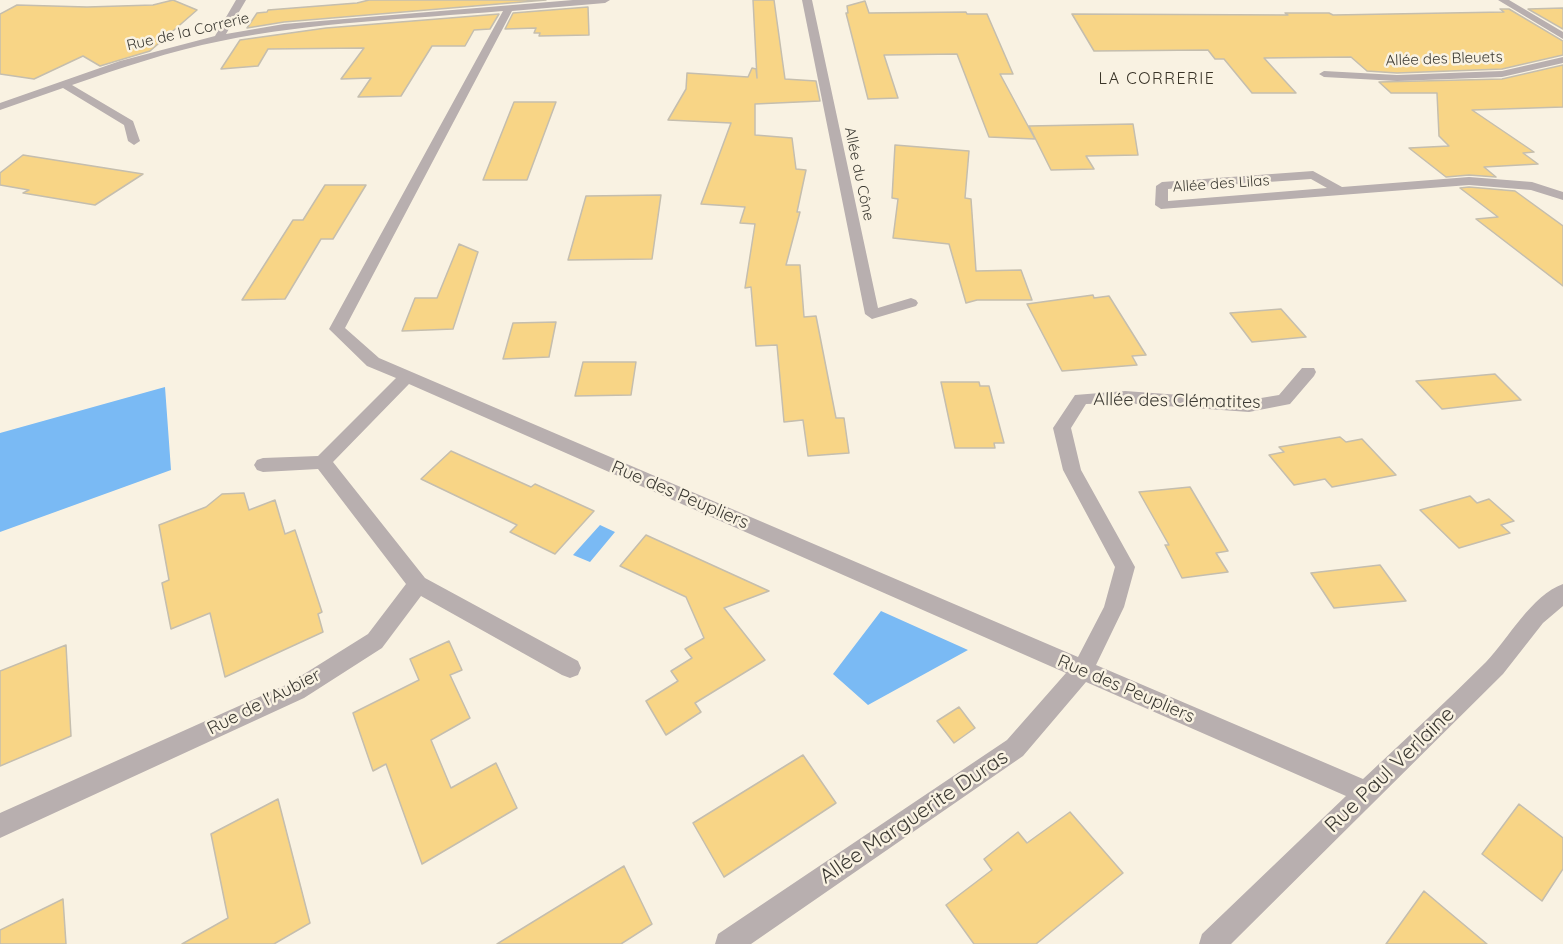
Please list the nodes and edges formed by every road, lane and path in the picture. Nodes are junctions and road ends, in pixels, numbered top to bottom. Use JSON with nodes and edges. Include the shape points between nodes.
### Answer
{"nodes":[{"id":1,"x":241,"y":0,"type":"edge"},
{"id":2,"x":591,"y":0,"type":"edge"},
{"id":3,"x":605,"y":0,"type":"edge"},
{"id":4,"x":807,"y":0,"type":"edge"},
{"id":5,"x":1503,"y":0,"type":"edge"},
{"id":6,"x":509,"y":8,"type":"junction"},
{"id":7,"x":1563,"y":36,"type":"edge"},
{"id":8,"x":219,"y":38,"type":"junction"},
{"id":9,"x":1563,"y":60,"type":"edge"},
{"id":10,"x":1324,"y":74,"type":"dead end"},
{"id":11,"x":63,"y":84,"type":"junction"},
{"id":12,"x":0,"y":107,"type":"edge"},
{"id":13,"x":134,"y":141,"type":"dead end"},
{"id":14,"x":1340,"y":191,"type":"junction"},
{"id":15,"x":1563,"y":196,"type":"edge"},
{"id":16,"x":911,"y":303,"type":"dead end"},
{"id":17,"x":1308,"y":372,"type":"dead end"},
{"id":18,"x":407,"y":377,"type":"junction"},
{"id":19,"x":323,"y":462,"type":"junction"},
{"id":20,"x":263,"y":465,"type":"dead end"},
{"id":21,"x":418,"y":584,"type":"junction"},
{"id":22,"x":1563,"y":593,"type":"edge"},
{"id":23,"x":570,"y":668,"type":"dead end"},
{"id":24,"x":1083,"y":670,"type":"junction"},
{"id":25,"x":1367,"y":793,"type":"junction"},
{"id":26,"x":0,"y":826,"type":"edge"},
{"id":27,"x":728,"y":944,"type":"edge"},
{"id":28,"x":1212,"y":944,"type":"edge"}],
"edges":[{"from":1,"to":8,"type":"street"},
{"from":2,"to":3,"type":"street","name":"Rue de la Correrie"},
{"from":2,"to":6,"type":"street","name":"Rue de la Correrie"},
{"from":4,"to":16,"type":"street","name":"Allée du Cône","via":[[872,314]]},
{"from":5,"to":7,"type":"street"},
{"from":6,"to":8,"type":"street","name":"Rue de la Correrie","via":[[284,27]]},
{"from":6,"to":18,"type":"street","name":"Rue des Peupliers","via":[[337,329],[373,362]]},
{"from":8,"to":11,"type":"street","name":"Rue de la Correrie"},
{"from":9,"to":10,"type":"street","name":"Allée des Bleuets","via":[[1502,74],[1397,78]]},
{"from":11,"to":12,"type":"street","name":"Rue de la Correrie"},
{"from":11,"to":13,"type":"street","via":[[129,123]]},
{"from":14,"to":14,"type":"street","name":"Allée des Lilas","via":[[1313,175],[1174,185],[1162,186],[1161,205]]},
{"from":14,"to":15,"type":"street","name":"Allée des Lilas","via":[[1469,182],[1532,186]]},
{"from":17,"to":24,"type":"street","name":"Allée des Clématites","via":[[1284,400],[1249,406],[1125,397],[1081,399],[1062,428],[1072,470],[1125,567],[1114,607]]},
{"from":18,"to":19,"type":"street"},
{"from":18,"to":24,"type":"street","name":"Rue des Peupliers"},
{"from":19,"to":20,"type":"street"},
{"from":19,"to":21,"type":"street"},
{"from":21,"to":23,"type":"street"},
{"from":21,"to":26,"type":"street","name":"Rue de l'Aubier","via":[[375,641],[296,690]]},
{"from":22,"to":25,"type":"street","name":"Rue Paul Verlaine","via":[[1536,617],[1495,667]]},
{"from":24,"to":25,"type":"street","name":"Rue des Peupliers"},
{"from":24,"to":27,"type":"street","name":"Allée Marguerite Duras","via":[[1016,748]]},
{"from":25,"to":28,"type":"street","name":"Rue Paul Verlaine"}]}
